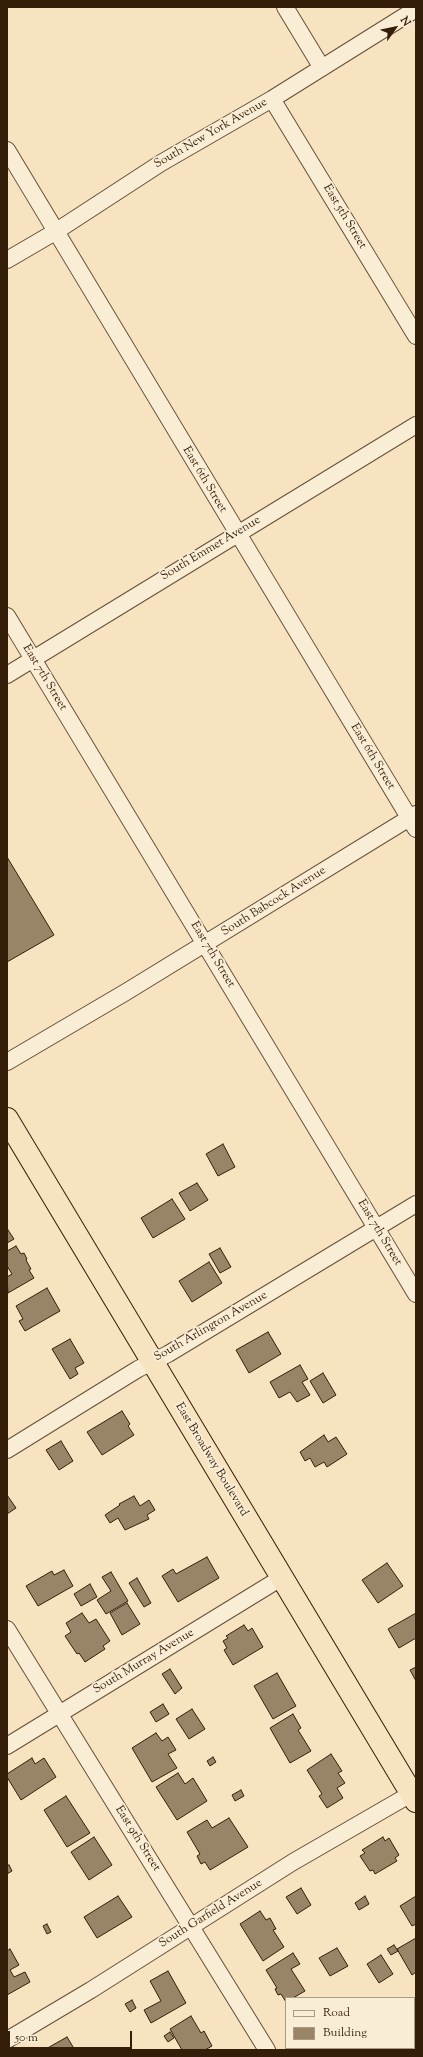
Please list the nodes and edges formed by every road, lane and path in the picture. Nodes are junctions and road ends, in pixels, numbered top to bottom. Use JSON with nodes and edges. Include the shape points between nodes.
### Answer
{"nodes":[{"id":1,"x":286,"y":7,"type":"edge"},
{"id":2,"x":416,"y":9,"type":"edge"},
{"id":3,"x":322,"y":68,"type":"junction"},
{"id":4,"x":272,"y":99,"type":"junction"},
{"id":5,"x":7,"y":150,"type":"edge"},
{"id":6,"x":55,"y":232,"type":"junction"},
{"id":7,"x":7,"y":260,"type":"edge"},
{"id":8,"x":416,"y":336,"type":"edge"},
{"id":9,"x":416,"y":425,"type":"edge"},
{"id":10,"x":237,"y":534,"type":"junction"},
{"id":11,"x":7,"y":616,"type":"edge"},
{"id":12,"x":33,"y":658,"type":"junction"},
{"id":13,"x":7,"y":675,"type":"edge"},
{"id":14,"x":414,"y":820,"type":"edge"},
{"id":15,"x":205,"y":944,"type":"junction"},
{"id":16,"x":7,"y":1062,"type":"edge"},
{"id":17,"x":7,"y":1118,"type":"edge"},
{"id":18,"x":416,"y":1204,"type":"edge"},
{"id":19,"x":376,"y":1228,"type":"junction"},
{"id":20,"x":416,"y":1294,"type":"edge"},
{"id":21,"x":153,"y":1361,"type":"junction"},
{"id":22,"x":7,"y":1450,"type":"edge"},
{"id":23,"x":281,"y":1578,"type":"junction"},
{"id":24,"x":7,"y":1629,"type":"edge"},
{"id":25,"x":60,"y":1713,"type":"junction"},
{"id":26,"x":7,"y":1746,"type":"edge"},
{"id":27,"x":415,"y":1796,"type":"edge"},
{"id":28,"x":191,"y":1927,"type":"junction"},
{"id":29,"x":7,"y":2040,"type":"edge"},
{"id":30,"x":267,"y":2050,"type":"edge"}],
"edges":[{"from":1,"to":3,"type":"street"},
{"from":2,"to":3,"type":"street","name":"South New York Avenue"},
{"from":3,"to":4,"type":"street","name":"South New York Avenue"},
{"from":4,"to":6,"type":"street","name":"South New York Avenue","via":[[161,163]]},
{"from":4,"to":8,"type":"street","name":"East 5th Street"},
{"from":5,"to":6,"type":"street","name":"East 6th Street"},
{"from":6,"to":7,"type":"street","name":"South New York Avenue"},
{"from":6,"to":10,"type":"street","name":"East 6th Street"},
{"from":9,"to":10,"type":"street","name":"South Emmet Avenue"},
{"from":10,"to":12,"type":"street","name":"South Emmet Avenue"},
{"from":10,"to":14,"type":"street","name":"East 6th Street"},
{"from":11,"to":12,"type":"street","name":"East 7th Street"},
{"from":12,"to":13,"type":"street","name":"South Emmet Avenue"},
{"from":12,"to":15,"type":"street","name":"East 7th Street"},
{"from":14,"to":15,"type":"street","name":"South Babcock Avenue"},
{"from":15,"to":16,"type":"street","name":"South Babcock Avenue"},
{"from":15,"to":19,"type":"street","name":"East 7th Street"},
{"from":17,"to":21,"type":"highway","name":"East Broadway Boulevard"},
{"from":18,"to":19,"type":"street","name":"South Arlington Avenue"},
{"from":19,"to":20,"type":"street","name":"East 7th Street"},
{"from":19,"to":21,"type":"street","name":"South Arlington Avenue"},
{"from":21,"to":22,"type":"street","name":"South Arlington Avenue"},
{"from":21,"to":23,"type":"highway","name":"East Broadway Boulevard"},
{"from":23,"to":25,"type":"street","name":"South Murray Avenue"},
{"from":23,"to":27,"type":"highway","name":"East Broadway Boulevard"},
{"from":24,"to":25,"type":"street","name":"East 9th Street"},
{"from":25,"to":26,"type":"street","name":"South Murray Avenue"},
{"from":25,"to":28,"type":"street","name":"East 9th Street"},
{"from":27,"to":28,"type":"street","name":"South Garfield Avenue","via":[[293,1862]]},
{"from":28,"to":29,"type":"street","name":"South Garfield Avenue"},
{"from":28,"to":30,"type":"street","name":"East 9th Street"}]}
